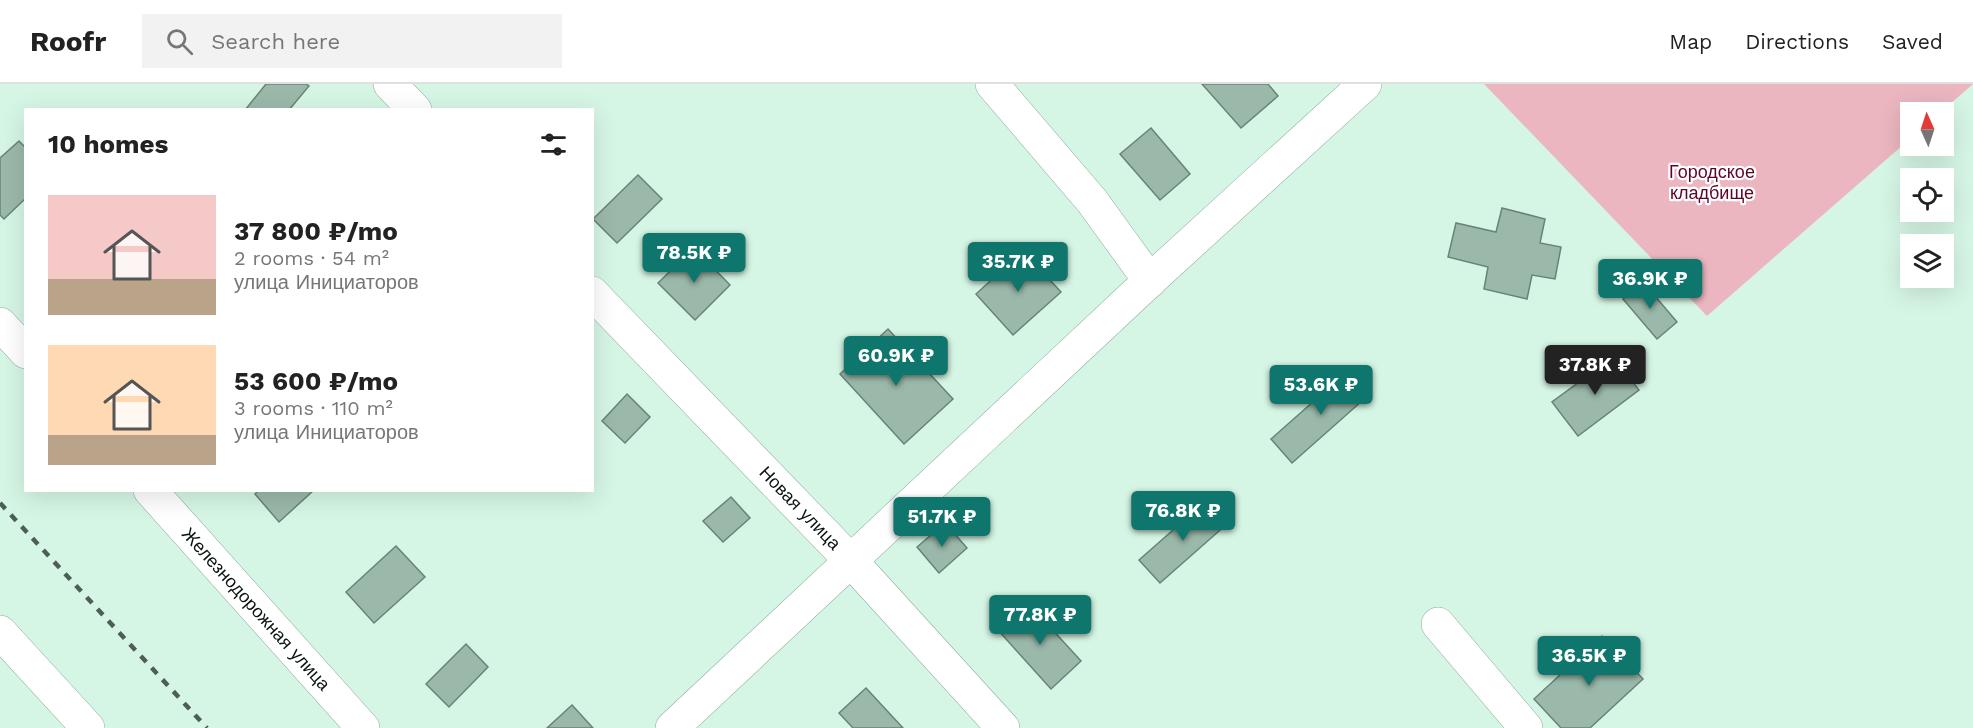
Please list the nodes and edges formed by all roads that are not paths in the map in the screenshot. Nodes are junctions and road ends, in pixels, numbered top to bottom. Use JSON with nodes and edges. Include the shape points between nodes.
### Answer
{"nodes":[{"id":1,"x":390,"y":84,"type":"edge"},
{"id":2,"x":992,"y":84,"type":"edge"},
{"id":3,"x":1365,"y":84,"type":"edge"},
{"id":4,"x":413,"y":108,"type":"edge"},
{"id":5,"x":1150,"y":281,"type":"junction"},
{"id":6,"x":594,"y":295,"type":"edge"},
{"id":7,"x":0,"y":324,"type":"edge"},
{"id":8,"x":24,"y":350,"type":"edge"},
{"id":9,"x":152,"y":492,"type":"edge"},
{"id":10,"x":851,"y":561,"type":"junction"},
{"id":11,"x":1438,"y":624,"type":"dead end"},
{"id":12,"x":0,"y":632,"type":"edge"},
{"id":13,"x":88,"y":728,"type":"edge"},
{"id":14,"x":363,"y":728,"type":"edge"},
{"id":15,"x":672,"y":728,"type":"edge"},
{"id":16,"x":1003,"y":728,"type":"edge"},
{"id":17,"x":1526,"y":728,"type":"edge"}],
"edges":[{"from":1,"to":4,"type":"street"},
{"from":2,"to":5,"type":"street","via":[[1092,201]]},
{"from":3,"to":5,"type":"street"},
{"from":5,"to":10,"type":"street"},
{"from":6,"to":10,"type":"street","name":"Новая улица"},
{"from":7,"to":8,"type":"street"},
{"from":9,"to":14,"type":"street","name":"Железнодорожная улица"},
{"from":10,"to":15,"type":"street"},
{"from":10,"to":16,"type":"street","name":"Новая улица"},
{"from":11,"to":17,"type":"street"},
{"from":12,"to":13,"type":"street"}]}
